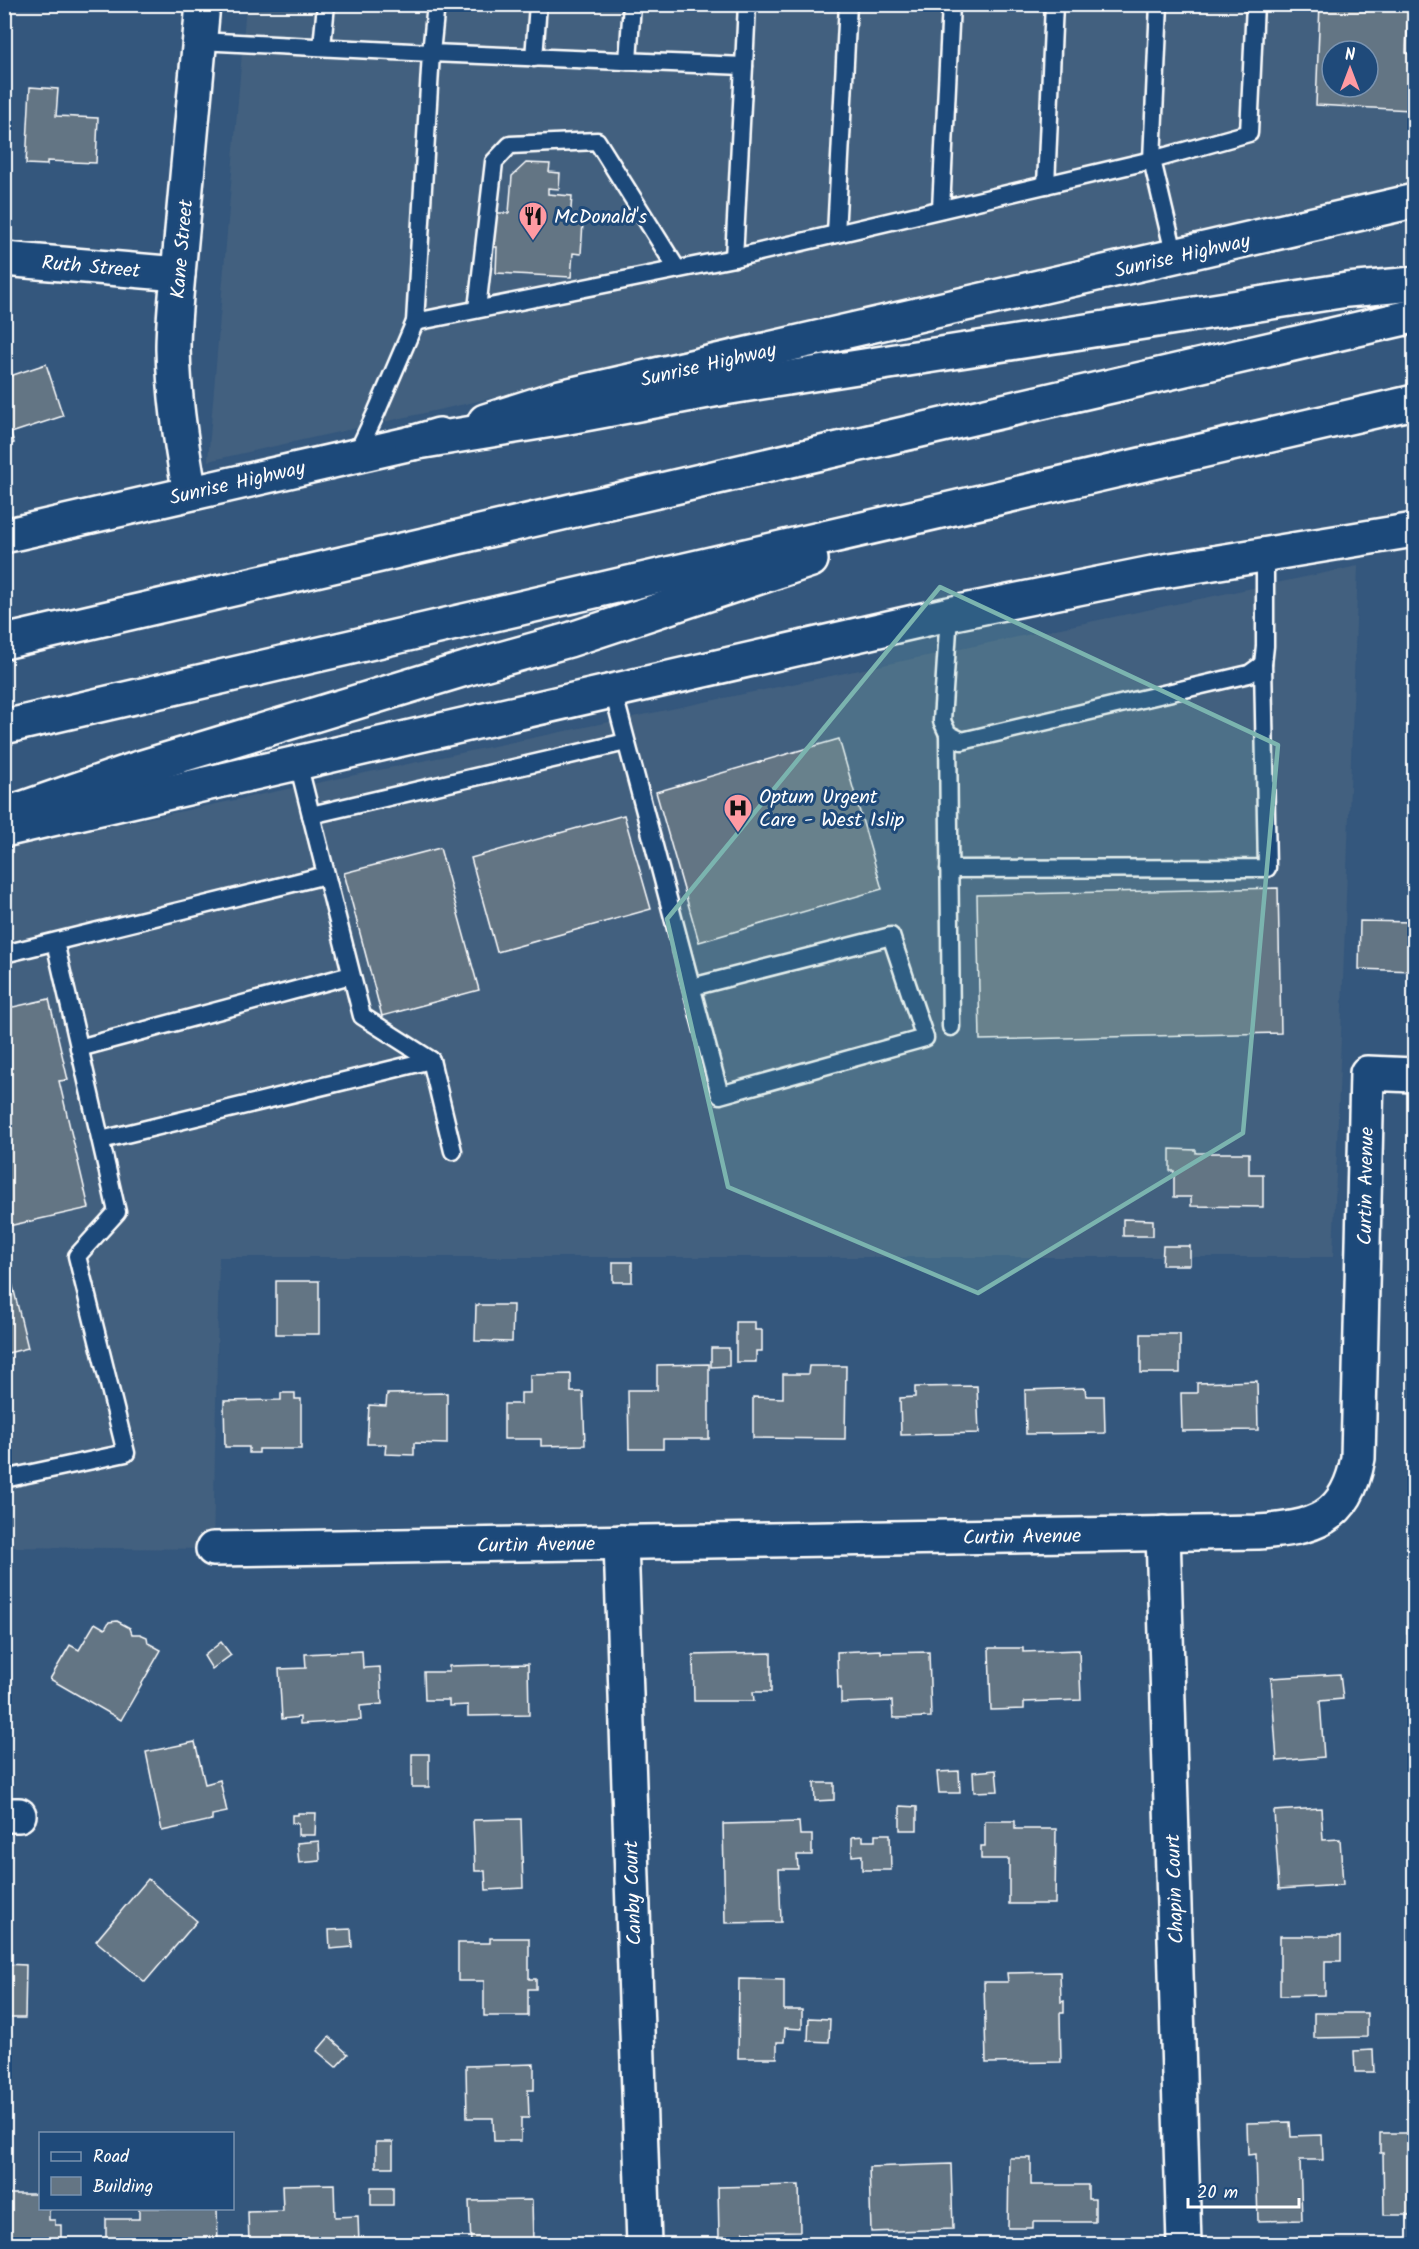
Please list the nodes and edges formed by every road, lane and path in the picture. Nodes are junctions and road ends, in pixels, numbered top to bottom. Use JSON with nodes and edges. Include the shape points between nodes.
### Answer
{"nodes":[{"id":1,"x":203,"y":4,"type":"edge"},
{"id":2,"x":326,"y":4,"type":"edge"},
{"id":3,"x":436,"y":4,"type":"edge"},
{"id":4,"x":538,"y":4,"type":"edge"},
{"id":5,"x":633,"y":4,"type":"edge"},
{"id":6,"x":747,"y":4,"type":"edge"},
{"id":7,"x":848,"y":4,"type":"edge"},
{"id":8,"x":951,"y":4,"type":"edge"},
{"id":9,"x":1054,"y":4,"type":"edge"},
{"id":10,"x":1159,"y":4,"type":"edge"},
{"id":11,"x":1255,"y":4,"type":"edge"},
{"id":12,"x":199,"y":41,"type":"junction"},
{"id":13,"x":322,"y":47,"type":"junction"},
{"id":14,"x":432,"y":54,"type":"junction"},
{"id":15,"x":534,"y":58,"type":"junction"},
{"id":16,"x":628,"y":62,"type":"junction"},
{"id":17,"x":744,"y":66,"type":"junction"},
{"id":18,"x":1152,"y":160,"type":"junction"},
{"id":19,"x":1046,"y":185,"type":"junction"},
{"id":20,"x":1414,"y":201,"type":"edge"},
{"id":21,"x":941,"y":209,"type":"junction"},
{"id":22,"x":836,"y":234,"type":"junction"},
{"id":23,"x":1175,"y":257,"type":"junction"},
{"id":24,"x":734,"y":258,"type":"junction"},
{"id":25,"x":6,"y":266,"type":"edge"},
{"id":26,"x":677,"y":269,"type":"junction"},
{"id":27,"x":178,"y":274,"type":"junction"},
{"id":28,"x":1414,"y":284,"type":"edge"},
{"id":29,"x":477,"y":309,"type":"junction"},
{"id":30,"x":1414,"y":316,"type":"edge"},
{"id":31,"x":415,"y":322,"type":"junction"},
{"id":32,"x":1414,"y":402,"type":"edge"},
{"id":33,"x":412,"y":444,"type":"junction"},
{"id":34,"x":356,"y":456,"type":"junction"},
{"id":35,"x":190,"y":493,"type":"junction"},
{"id":36,"x":1012,"y":495,"type":"junction"},
{"id":37,"x":1414,"y":530,"type":"edge"},
{"id":38,"x":4,"y":536,"type":"edge"},
{"id":39,"x":1265,"y":554,"type":"junction"},
{"id":40,"x":949,"y":615,"type":"junction"},
{"id":41,"x":4,"y":642,"type":"edge"},
{"id":42,"x":1263,"y":664,"type":"junction"},
{"id":43,"x":613,"y":691,"type":"junction"},
{"id":44,"x":4,"y":727,"type":"edge"},
{"id":45,"x":948,"y":734,"type":"junction"},
{"id":46,"x":626,"y":742,"type":"junction"},
{"id":47,"x":298,"y":763,"type":"junction"},
{"id":48,"x":4,"y":815,"type":"edge"},
{"id":49,"x":311,"y":815,"type":"junction"},
{"id":50,"x":4,"y":830,"type":"edge"},
{"id":51,"x":949,"y":869,"type":"junction"},
{"id":52,"x":326,"y":875,"type":"junction"},
{"id":53,"x":55,"y":942,"type":"junction"},
{"id":54,"x":4,"y":954,"type":"edge"},
{"id":55,"x":351,"y":975,"type":"junction"},
{"id":56,"x":692,"y":987,"type":"junction"},
{"id":57,"x":951,"y":1027,"type":"dead end"},
{"id":58,"x":79,"y":1047,"type":"junction"},
{"id":59,"x":431,"y":1060,"type":"junction"},
{"id":60,"x":1414,"y":1075,"type":"edge"},
{"id":61,"x":101,"y":1140,"type":"junction"},
{"id":62,"x":453,"y":1151,"type":"dead end"},
{"id":63,"x":4,"y":1479,"type":"edge"},
{"id":64,"x":1163,"y":1533,"type":"junction"},
{"id":65,"x":621,"y":1542,"type":"junction"},
{"id":66,"x":213,"y":1550,"type":"dead end"},
{"id":67,"x":644,"y":2244,"type":"edge"},
{"id":68,"x":1184,"y":2244,"type":"edge"}],
"edges":[{"from":1,"to":12,"type":"main road","name":"Kane Street"},
{"from":2,"to":13,"type":"lane"},
{"from":3,"to":14,"type":"lane"},
{"from":4,"to":15,"type":"lane"},
{"from":5,"to":16,"type":"lane"},
{"from":6,"to":17,"type":"lane"},
{"from":7,"to":22,"type":"lane"},
{"from":8,"to":21,"type":"lane"},
{"from":9,"to":19,"type":"lane"},
{"from":10,"to":18,"type":"lane"},
{"from":11,"to":18,"type":"lane","via":[[1249,134]]},
{"from":12,"to":13,"type":"lane"},
{"from":12,"to":27,"type":"main road","name":"Kane Street"},
{"from":13,"to":14,"type":"lane"},
{"from":14,"to":15,"type":"lane"},
{"from":14,"to":31,"type":"lane"},
{"from":15,"to":16,"type":"lane"},
{"from":16,"to":17,"type":"lane"},
{"from":17,"to":24,"type":"lane"},
{"from":18,"to":19,"type":"lane"},
{"from":18,"to":23,"type":"lane"},
{"from":19,"to":21,"type":"lane"},
{"from":20,"to":23,"type":"main road","name":"Sunrise Highway"},
{"from":21,"to":22,"type":"lane"},
{"from":22,"to":24,"type":"lane"},
{"from":23,"to":33,"type":"main road","name":"Sunrise Highway","via":[[560,397]]},
{"from":24,"to":26,"type":"lane"},
{"from":25,"to":27,"type":"main road","name":"Ruth Street"},
{"from":26,"to":29,"type":"lane"},
{"from":26,"to":29,"type":"lane","via":[[597,141],[510,145],[494,162]]},
{"from":27,"to":35,"type":"main road","name":"Kane Street","via":[[174,372]]},
{"from":28,"to":33,"type":"main road","via":[[1347,290],[724,387]]},
{"from":29,"to":31,"type":"lane"},
{"from":30,"to":41,"type":"main road"},
{"from":31,"to":34,"type":"lane"},
{"from":32,"to":36,"type":"main road"},
{"from":33,"to":34,"type":"main road","name":"Sunrise Highway"},
{"from":34,"to":35,"type":"main road","name":"Sunrise Highway"},
{"from":35,"to":38,"type":"main road","name":"Sunrise Highway"},
{"from":36,"to":44,"type":"main road"},
{"from":36,"to":48,"type":"main road","via":[[569,640],[136,770]]},
{"from":37,"to":39,"type":"main road"},
{"from":39,"to":40,"type":"main road"},
{"from":39,"to":42,"type":"lane"},
{"from":40,"to":43,"type":"main road"},
{"from":40,"to":45,"type":"lane","via":[[942,721]]},
{"from":42,"to":45,"type":"lane","via":[[1249,674],[962,741]]},
{"from":42,"to":51,"type":"lane","via":[[1267,868]]},
{"from":43,"to":46,"type":"lane"},
{"from":43,"to":47,"type":"main road"},
{"from":45,"to":51,"type":"lane"},
{"from":46,"to":49,"type":"lane"},
{"from":46,"to":56,"type":"lane"},
{"from":47,"to":49,"type":"lane"},
{"from":47,"to":50,"type":"main road"},
{"from":49,"to":52,"type":"lane"},
{"from":51,"to":57,"type":"lane"},
{"from":52,"to":53,"type":"lane"},
{"from":52,"to":55,"type":"lane"},
{"from":53,"to":54,"type":"lane"},
{"from":53,"to":58,"type":"lane"},
{"from":55,"to":58,"type":"lane"},
{"from":55,"to":59,"type":"lane","via":[[362,1016]]},
{"from":56,"to":56,"type":"lane","via":[[891,936],[925,1038],[720,1095]]},
{"from":58,"to":61,"type":"lane"},
{"from":59,"to":61,"type":"lane"},
{"from":59,"to":62,"type":"lane"},
{"from":60,"to":64,"type":"main road","name":"Curtin Avenue","via":[[1367,1073],[1360,1441],[1351,1489],[1332,1512],[1301,1527],[1258,1532]]},
{"from":61,"to":63,"type":"lane","via":[[117,1212],[77,1256],[126,1453]]},
{"from":64,"to":65,"type":"main road","name":"Curtin Avenue"},
{"from":64,"to":68,"type":"main road","name":"Chapin Court"},
{"from":65,"to":66,"type":"main road","name":"Curtin Avenue"},
{"from":65,"to":67,"type":"main road","name":"Canby Court"}]}
